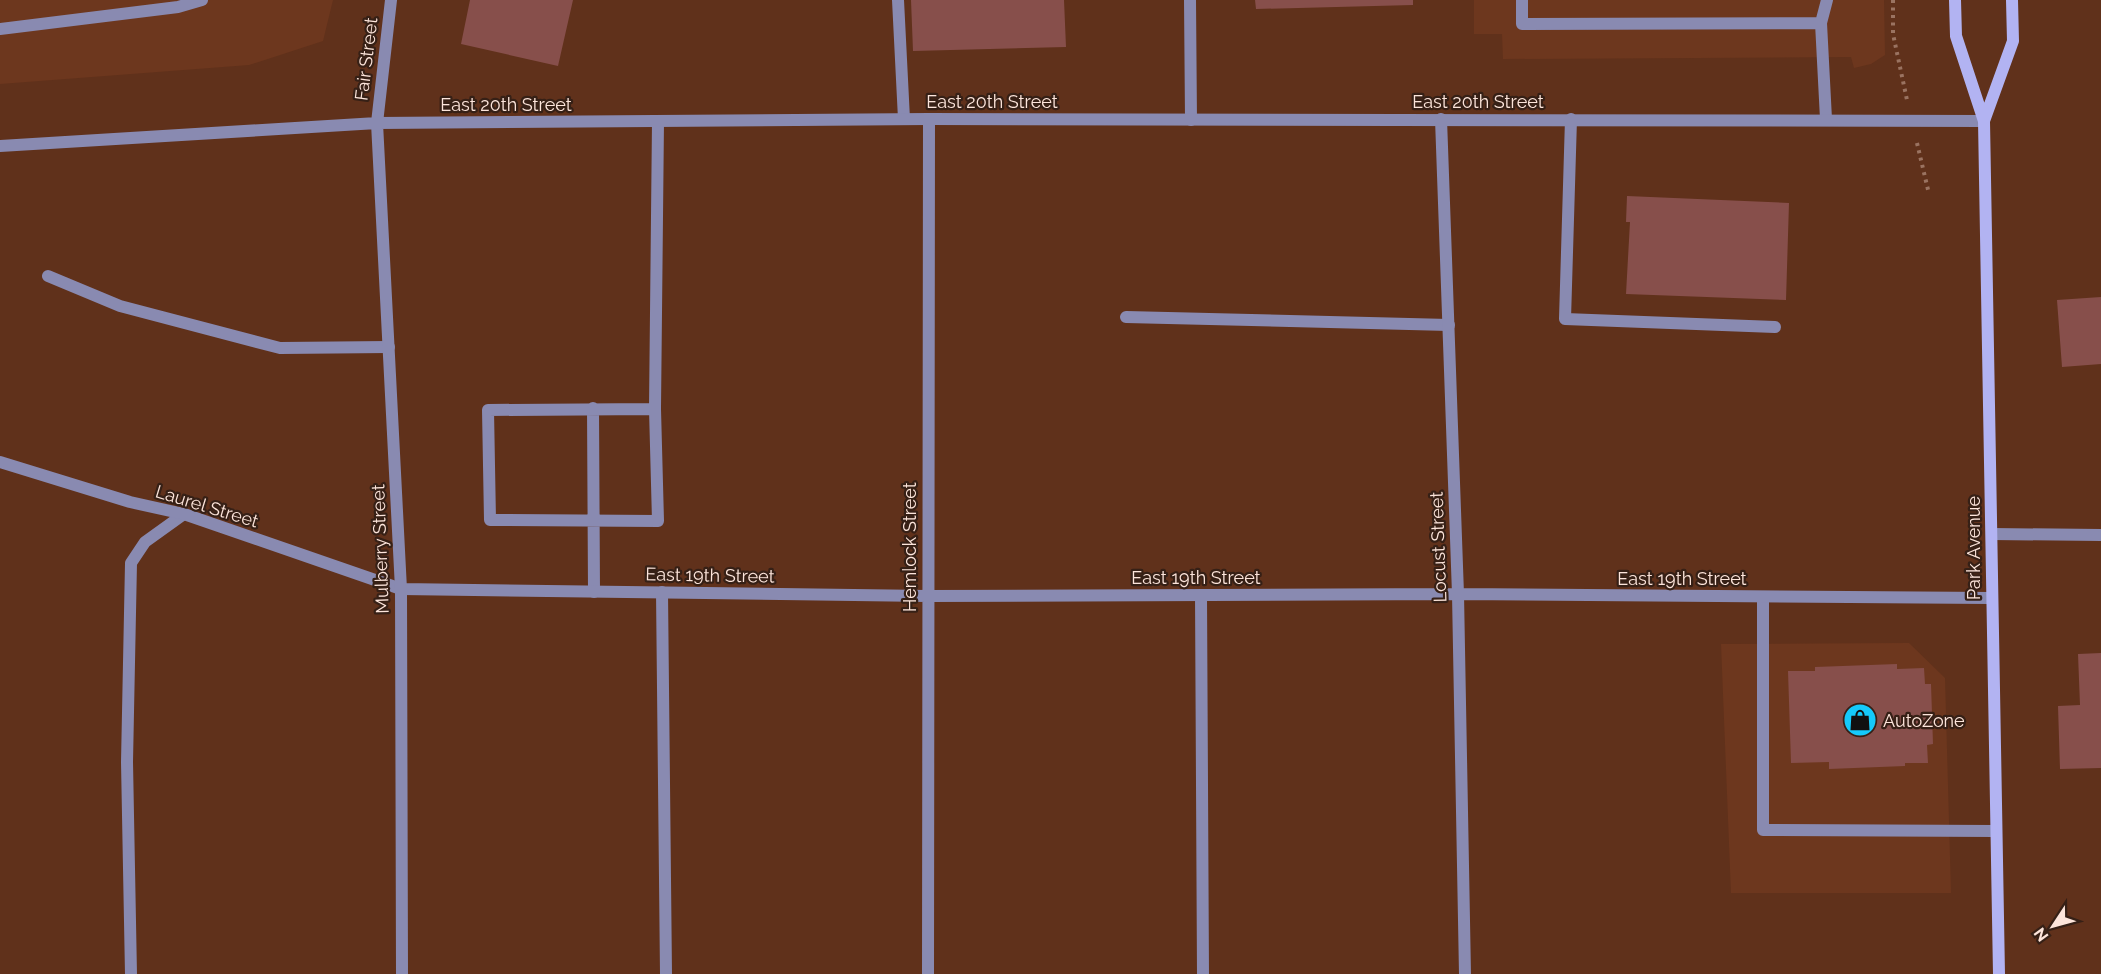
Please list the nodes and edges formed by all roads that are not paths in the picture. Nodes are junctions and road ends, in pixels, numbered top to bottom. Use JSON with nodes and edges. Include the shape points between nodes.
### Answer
{"nodes":[{"id":1,"x":202,"y":0,"type":"edge"},
{"id":2,"x":391,"y":0,"type":"edge"},
{"id":3,"x":898,"y":0,"type":"edge"},
{"id":4,"x":1190,"y":0,"type":"edge"},
{"id":5,"x":1522,"y":0,"type":"edge"},
{"id":6,"x":1827,"y":0,"type":"edge"},
{"id":7,"x":1955,"y":0,"type":"edge"},
{"id":8,"x":2012,"y":0,"type":"edge"},
{"id":9,"x":1821,"y":23,"type":"junction"},
{"id":10,"x":0,"y":29,"type":"edge"},
{"id":11,"x":904,"y":119,"type":"junction"},
{"id":12,"x":929,"y":119,"type":"junction"},
{"id":13,"x":1442,"y":119,"type":"junction"},
{"id":14,"x":1571,"y":119,"type":"junction"},
{"id":15,"x":1191,"y":120,"type":"junction"},
{"id":16,"x":1826,"y":120,"type":"junction"},
{"id":17,"x":657,"y":121,"type":"junction"},
{"id":18,"x":1984,"y":121,"type":"junction"},
{"id":19,"x":377,"y":123,"type":"junction"},
{"id":20,"x":0,"y":146,"type":"edge"},
{"id":21,"x":48,"y":276,"type":"dead end"},
{"id":22,"x":1126,"y":317,"type":"dead end"},
{"id":23,"x":1449,"y":325,"type":"junction"},
{"id":24,"x":1775,"y":327,"type":"dead end"},
{"id":25,"x":389,"y":347,"type":"junction"},
{"id":26,"x":593,"y":408,"type":"junction"},
{"id":27,"x":655,"y":409,"type":"junction"},
{"id":28,"x":0,"y":462,"type":"edge"},
{"id":29,"x":184,"y":514,"type":"junction"},
{"id":30,"x":594,"y":522,"type":"junction"},
{"id":31,"x":1992,"y":534,"type":"junction"},
{"id":32,"x":2101,"y":535,"type":"edge"},
{"id":33,"x":401,"y":589,"type":"junction"},
{"id":34,"x":594,"y":592,"type":"junction"},
{"id":35,"x":662,"y":592,"type":"junction"},
{"id":36,"x":1458,"y":594,"type":"junction"},
{"id":37,"x":1201,"y":595,"type":"junction"},
{"id":38,"x":927,"y":596,"type":"junction"},
{"id":39,"x":1763,"y":597,"type":"junction"},
{"id":40,"x":1991,"y":598,"type":"junction"},
{"id":41,"x":1996,"y":831,"type":"junction"},
{"id":42,"x":130,"y":974,"type":"edge"},
{"id":43,"x":402,"y":974,"type":"edge"},
{"id":44,"x":666,"y":974,"type":"edge"},
{"id":45,"x":928,"y":974,"type":"edge"},
{"id":46,"x":1203,"y":974,"type":"edge"},
{"id":47,"x":1465,"y":974,"type":"edge"},
{"id":48,"x":1999,"y":974,"type":"edge"}],
"edges":[{"from":1,"to":10,"type":"street","via":[[178,7]]},
{"from":2,"to":19,"type":"street","name":"Fair Street"},
{"from":3,"to":11,"type":"street"},
{"from":4,"to":15,"type":"street"},
{"from":5,"to":9,"type":"street","via":[[1522,24]]},
{"from":6,"to":9,"type":"street"},
{"from":7,"to":18,"type":"main road","name":"Park Avenue","via":[[1956,36]]},
{"from":8,"to":18,"type":"main road","name":"Park Avenue","via":[[2013,40]]},
{"from":9,"to":16,"type":"street"},
{"from":11,"to":12,"type":"street","name":"East 20th Street"},
{"from":11,"to":17,"type":"street","name":"East 20th Street"},
{"from":12,"to":15,"type":"street","name":"East 20th Street"},
{"from":12,"to":38,"type":"street","name":"Hemlock Street"},
{"from":13,"to":14,"type":"street","name":"East 20th Street"},
{"from":13,"to":15,"type":"street","name":"East 20th Street"},
{"from":13,"to":23,"type":"street","name":"Locust Street"},
{"from":14,"to":16,"type":"street","name":"East 20th Street"},
{"from":14,"to":24,"type":"street","via":[[1565,319]]},
{"from":16,"to":18,"type":"street","name":"East 20th Street"},
{"from":17,"to":19,"type":"street","name":"East 20th Street"},
{"from":17,"to":27,"type":"street"},
{"from":18,"to":31,"type":"main road","name":"Park Avenue"},
{"from":19,"to":20,"type":"street","name":"East 20th Street"},
{"from":19,"to":25,"type":"street","name":"Mulberry Street"},
{"from":21,"to":25,"type":"street","via":[[120,306],[280,348]]},
{"from":22,"to":23,"type":"street"},
{"from":23,"to":36,"type":"street","name":"Locust Street"},
{"from":25,"to":33,"type":"street","name":"Mulberry Street"},
{"from":26,"to":27,"type":"street"},
{"from":26,"to":30,"type":"street"},
{"from":26,"to":30,"type":"street","via":[[488,410],[490,520]]},
{"from":27,"to":30,"type":"street","via":[[658,521]]},
{"from":28,"to":29,"type":"street","name":"Laurel Street","via":[[130,502]]},
{"from":29,"to":33,"type":"street","name":"Laurel Street"},
{"from":29,"to":42,"type":"street","via":[[145,542],[131,563],[127,762]]},
{"from":30,"to":34,"type":"street"},
{"from":31,"to":32,"type":"street"},
{"from":31,"to":40,"type":"main road","name":"Park Avenue"},
{"from":33,"to":34,"type":"street","name":"East 19th Street"},
{"from":33,"to":43,"type":"street","name":"Mulberry Street"},
{"from":34,"to":35,"type":"street","name":"East 19th Street"},
{"from":35,"to":38,"type":"street","name":"East 19th Street"},
{"from":35,"to":44,"type":"street"},
{"from":36,"to":37,"type":"street","name":"East 19th Street"},
{"from":36,"to":39,"type":"street","name":"East 19th Street"},
{"from":36,"to":47,"type":"street","name":"Locust Street"},
{"from":37,"to":38,"type":"street","name":"East 19th Street"},
{"from":37,"to":46,"type":"street"},
{"from":38,"to":45,"type":"street","name":"Hemlock Street"},
{"from":39,"to":40,"type":"street","name":"East 19th Street"},
{"from":39,"to":41,"type":"street","via":[[1764,830]]},
{"from":40,"to":41,"type":"main road","name":"Park Avenue"},
{"from":41,"to":48,"type":"main road","name":"Park Avenue"}]}
